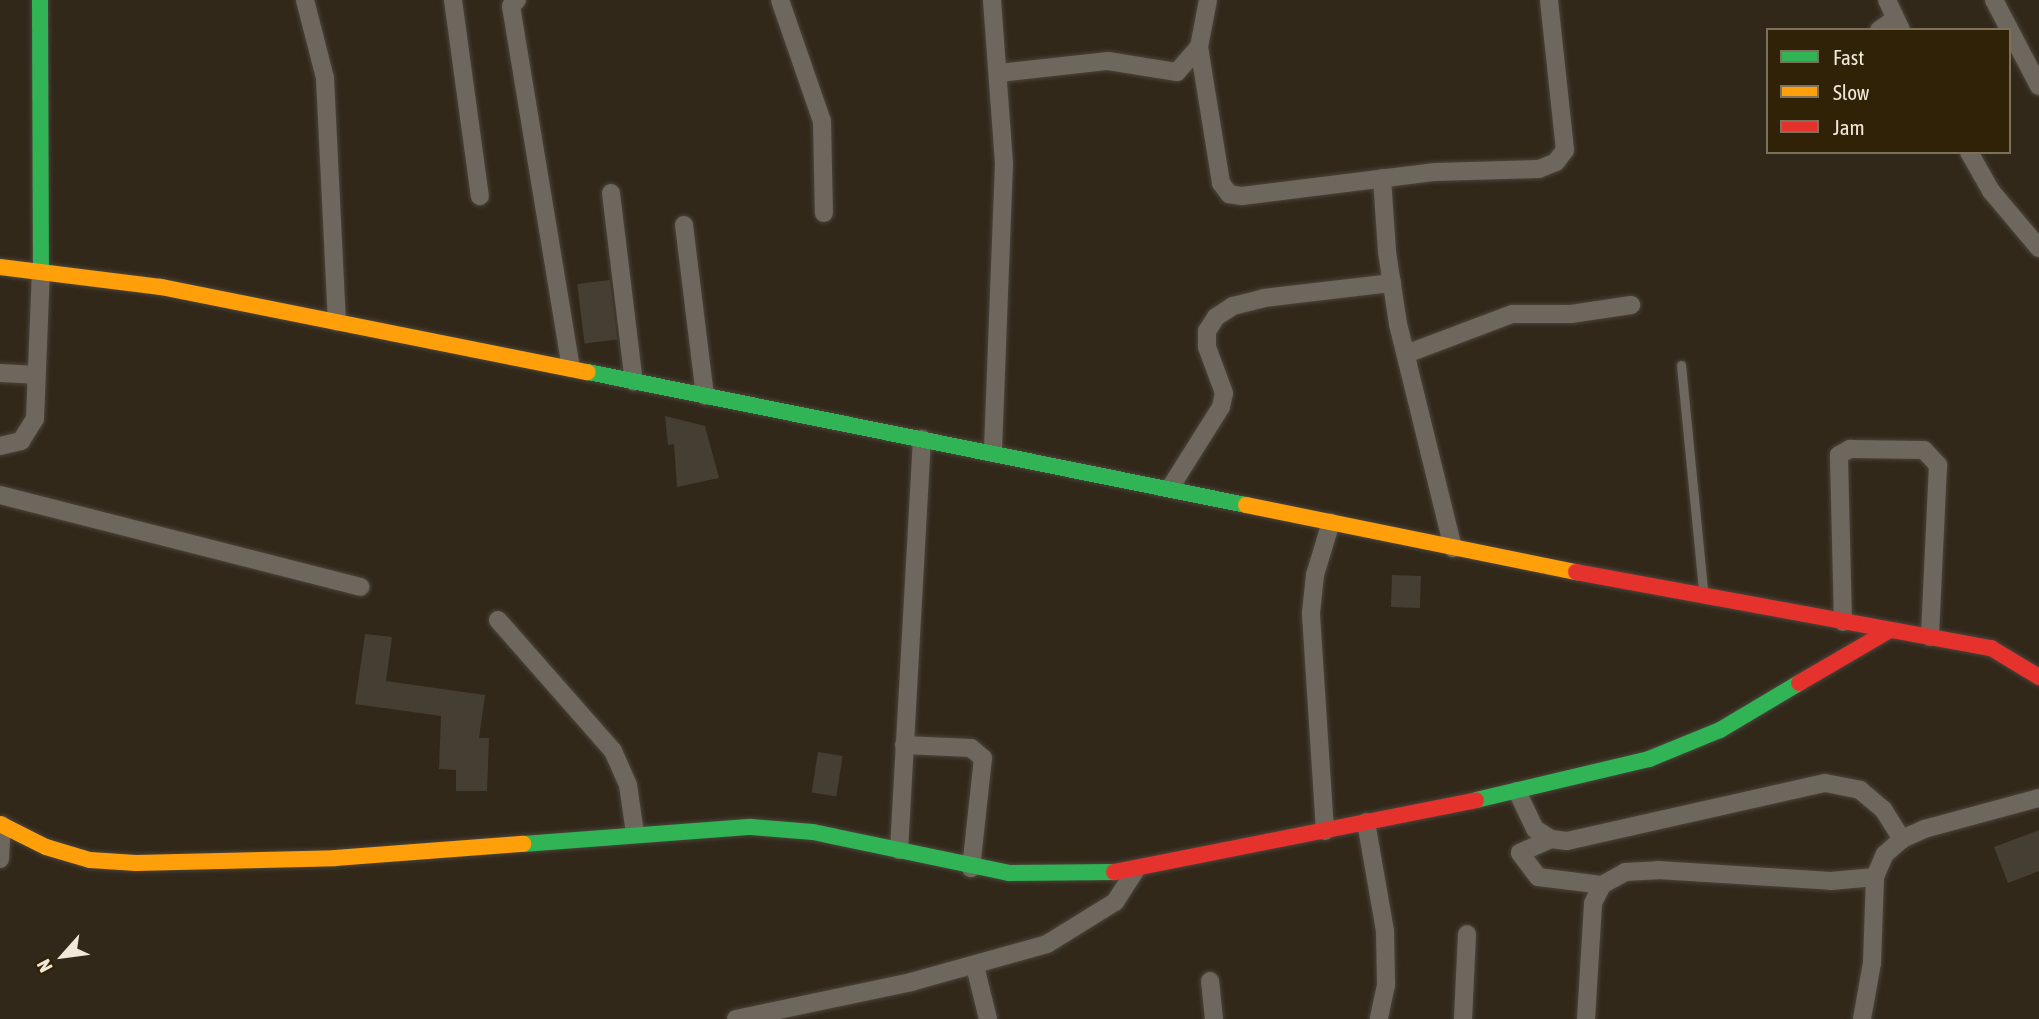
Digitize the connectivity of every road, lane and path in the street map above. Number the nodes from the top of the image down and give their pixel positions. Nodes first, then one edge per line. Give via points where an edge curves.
1 (40, 0) edge
2 (305, 0) edge
3 (453, 0) edge
4 (517, 0) edge
5 (780, 0) edge
6 (992, 0) edge
7 (1208, 0) edge
8 (1549, 0) edge
9 (1886, 0) edge
10 (1993, 0) edge
11 (1898, 24) edge
12 (2009, 28) edge
13 (2011, 32) edge
14 (1199, 47) junction
15 (999, 72) junction
16 (2037, 79) edge
17 (1970, 154) edge
18 (1382, 178) junction
19 (611, 193) dead end
20 (480, 196) dead end
21 (824, 213) dead end
22 (684, 225) dead end
23 (2039, 248) edge
24 (0, 267) edge
25 (41, 271) junction
26 (1392, 283) junction
27 (1631, 305) dead end
28 (337, 321) junction
29 (1406, 354) junction
30 (1681, 365) dead end
31 (571, 368) junction
32 (0, 373) edge
33 (36, 375) junction
34 (634, 382) junction
35 (705, 396) junction
36 (922, 439) junction
37 (0, 446) edge
38 (993, 453) junction
39 (1170, 488) junction
40 (0, 495) edge
41 (1331, 522) junction
42 (1453, 548) junction
43 (360, 587) dead end
44 (1703, 596) junction
45 (498, 620) dead end
46 (1843, 622) junction
47 (1890, 630) junction
48 (1930, 637) junction
49 (2039, 677) edge
50 (904, 745) junction
51 (1517, 791) junction
52 (2039, 798) edge
53 (1366, 822) junction
54 (1, 824) edge
55 (1325, 831) junction
56 (635, 833) junction
57 (1551, 839) junction
58 (1902, 839) junction
59 (899, 850) junction
60 (0, 859) edge
61 (971, 868) junction
62 (1135, 870) junction
63 (1875, 877) junction
64 (1602, 885) junction
65 (1467, 934) dead end
66 (975, 967) junction
67 (1210, 981) dead end
68 (736, 1019) edge
69 (988, 1019) edge
70 (1214, 1019) edge
71 (1379, 1019) edge
72 (1463, 1019) edge
73 (1586, 1019) edge
74 (1862, 1019) edge

1 - 25 main road
2 - 28 street via 325,78
3 - 20 street
4 - 31 street via 511,6
5 - 21 street via 822,121
6 - 15 street
7 - 14 street
8 - 18 street via 1565,150 1556,162 1539,169 1475,169
9 - 11 street
10 - 12 street
13 - 16 street
14 - 15 street via 1177,72 1108,61
14 - 18 street via 1221,183 1229,194
15 - 38 street via 1002,285
17 - 23 street via 1991,191
18 - 26 street
19 - 34 street
22 - 35 street
24 - 25 main road
25 - 28 main road via 161,287
25 - 33 street
26 - 29 street
26 - 39 street via 1264,298 1233,306 1216,317 1207,331 1207,347 1222,379 1223,400
27 - 29 street via 1572,314 1513,314
28 - 31 main road
29 - 42 street
30 - 44 lane
31 - 34 main road
32 - 33 street
33 - 37 street via 30,432 21,441
34 - 35 main road
35 - 36 main road
36 - 38 main road
36 - 50 street
38 - 39 main road
39 - 41 main road
40 - 43 street
41 - 42 main road
41 - 55 street via 1315,575 1311,613
42 - 44 main road
44 - 46 main road
45 - 56 street via 613,751 628,785
46 - 47 main road
46 - 48 street via 1839,455 1850,449 1924,450 1938,465
47 - 48 main road
47 - 51 main road via 1720,730 1649,759
48 - 49 main road via 1991,648
50 - 59 street
50 - 61 street via 971,748 983,758
51 - 53 main road
51 - 57 street via 1535,829
52 - 58 street
53 - 55 main road
53 - 71 street via 1385,931 1386,985
54 - 56 main road via 46,847 90,860 136,863 335,858
54 - 60 street
55 - 62 main road
56 - 59 main road via 751,827 813,832
57 - 58 street via 1567,841 1825,783 1860,790 1883,809
57 - 64 street via 1520,853 1538,877
58 - 63 street via 1885,854
59 - 61 main road
61 - 62 main road via 1060,876
62 - 66 street via 1127,889 1094,917 1047,944
63 - 64 street via 1786,880 1658,870 1625,872
63 - 74 street via 1872,963
64 - 73 street via 1593,903
65 - 72 street
66 - 68 street
66 - 69 street
67 - 70 street

